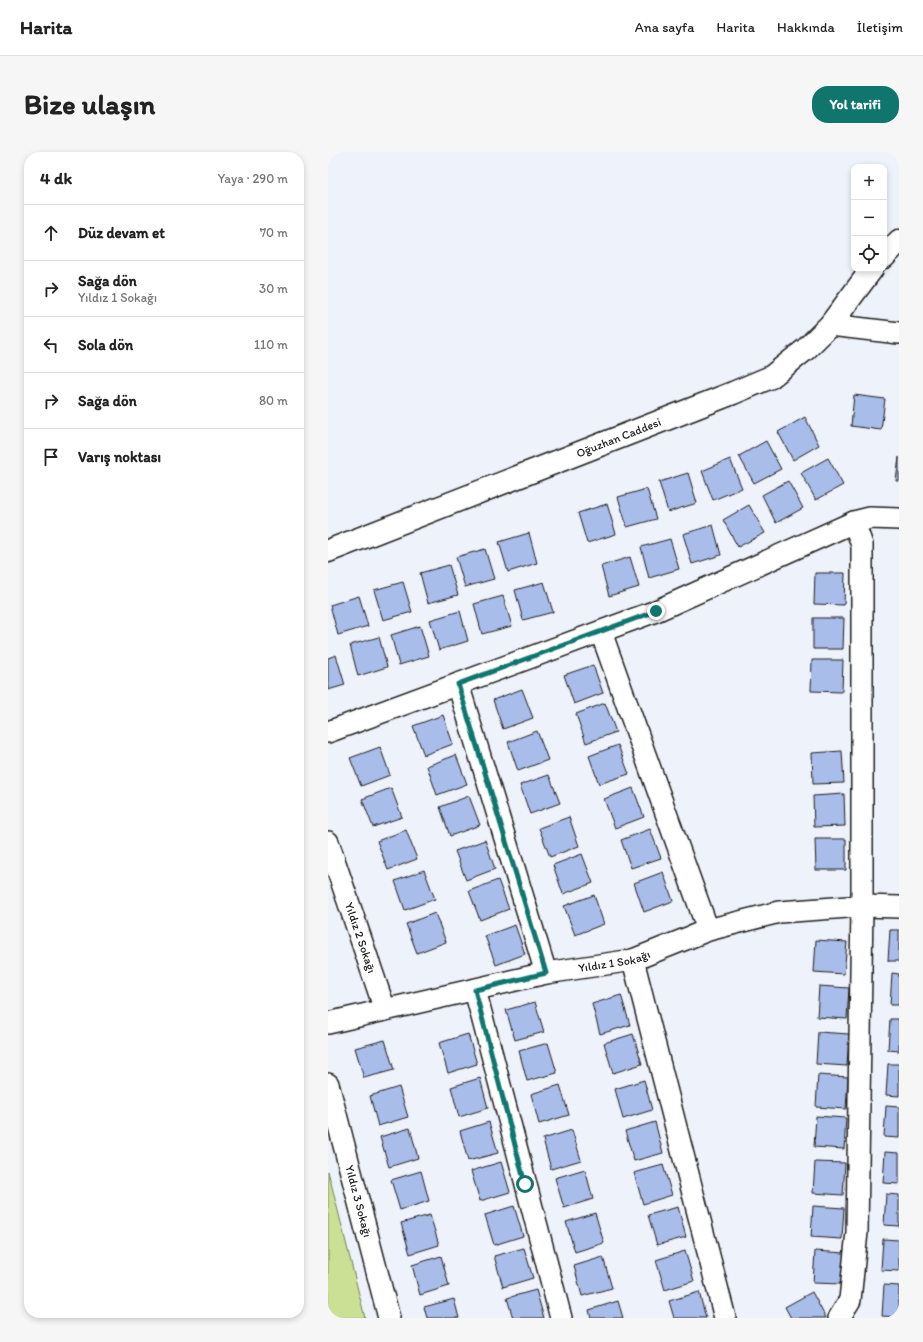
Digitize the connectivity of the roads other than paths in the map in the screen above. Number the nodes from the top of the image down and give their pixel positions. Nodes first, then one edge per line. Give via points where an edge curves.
1 (899, 241) edge
2 (887, 254) edge
3 (870, 272) edge
4 (830, 325) junction
5 (899, 333) edge
6 (899, 519) edge
7 (854, 522) junction
8 (328, 551) edge
9 (600, 632) junction
10 (458, 684) junction
11 (328, 732) edge
12 (328, 842) edge
13 (862, 906) junction
14 (899, 907) edge
15 (708, 930) junction
16 (633, 960) junction
17 (546, 973) junction
18 (475, 990) junction
19 (385, 1010) junction
20 (328, 1023) edge
21 (328, 1084) edge
22 (389, 1318) edge
23 (561, 1318) edge
24 (725, 1318) edge
25 (839, 1318) edge

1 - 2 street
3 - 4 street, Oğuzhan Caddesi
4 - 5 street
4 - 8 street, Oğuzhan Caddesi via 806,349 765,379
6 - 7 street via 870,518
7 - 9 street via 656,611
7 - 13 street via 862,546
9 - 10 street
9 - 15 street
10 - 11 street
10 - 17 street
12 - 19 street, Yıldız 2 Sokağı
13 - 14 street, Yıldız 1 Sokağı
13 - 15 street, Yıldız 1 Sokağı via 779,912
13 - 25 street via 858,1232 850,1300
15 - 16 street, Yıldız 1 Sokağı
16 - 17 street, Yıldız 1 Sokağı
16 - 24 street
17 - 18 street, Yıldız 1 Sokağı
18 - 19 street, Yıldız 1 Sokağı
18 - 23 street
19 - 20 street, Yıldız 1 Sokağı
21 - 22 street, Yıldız 3 Sokağı

